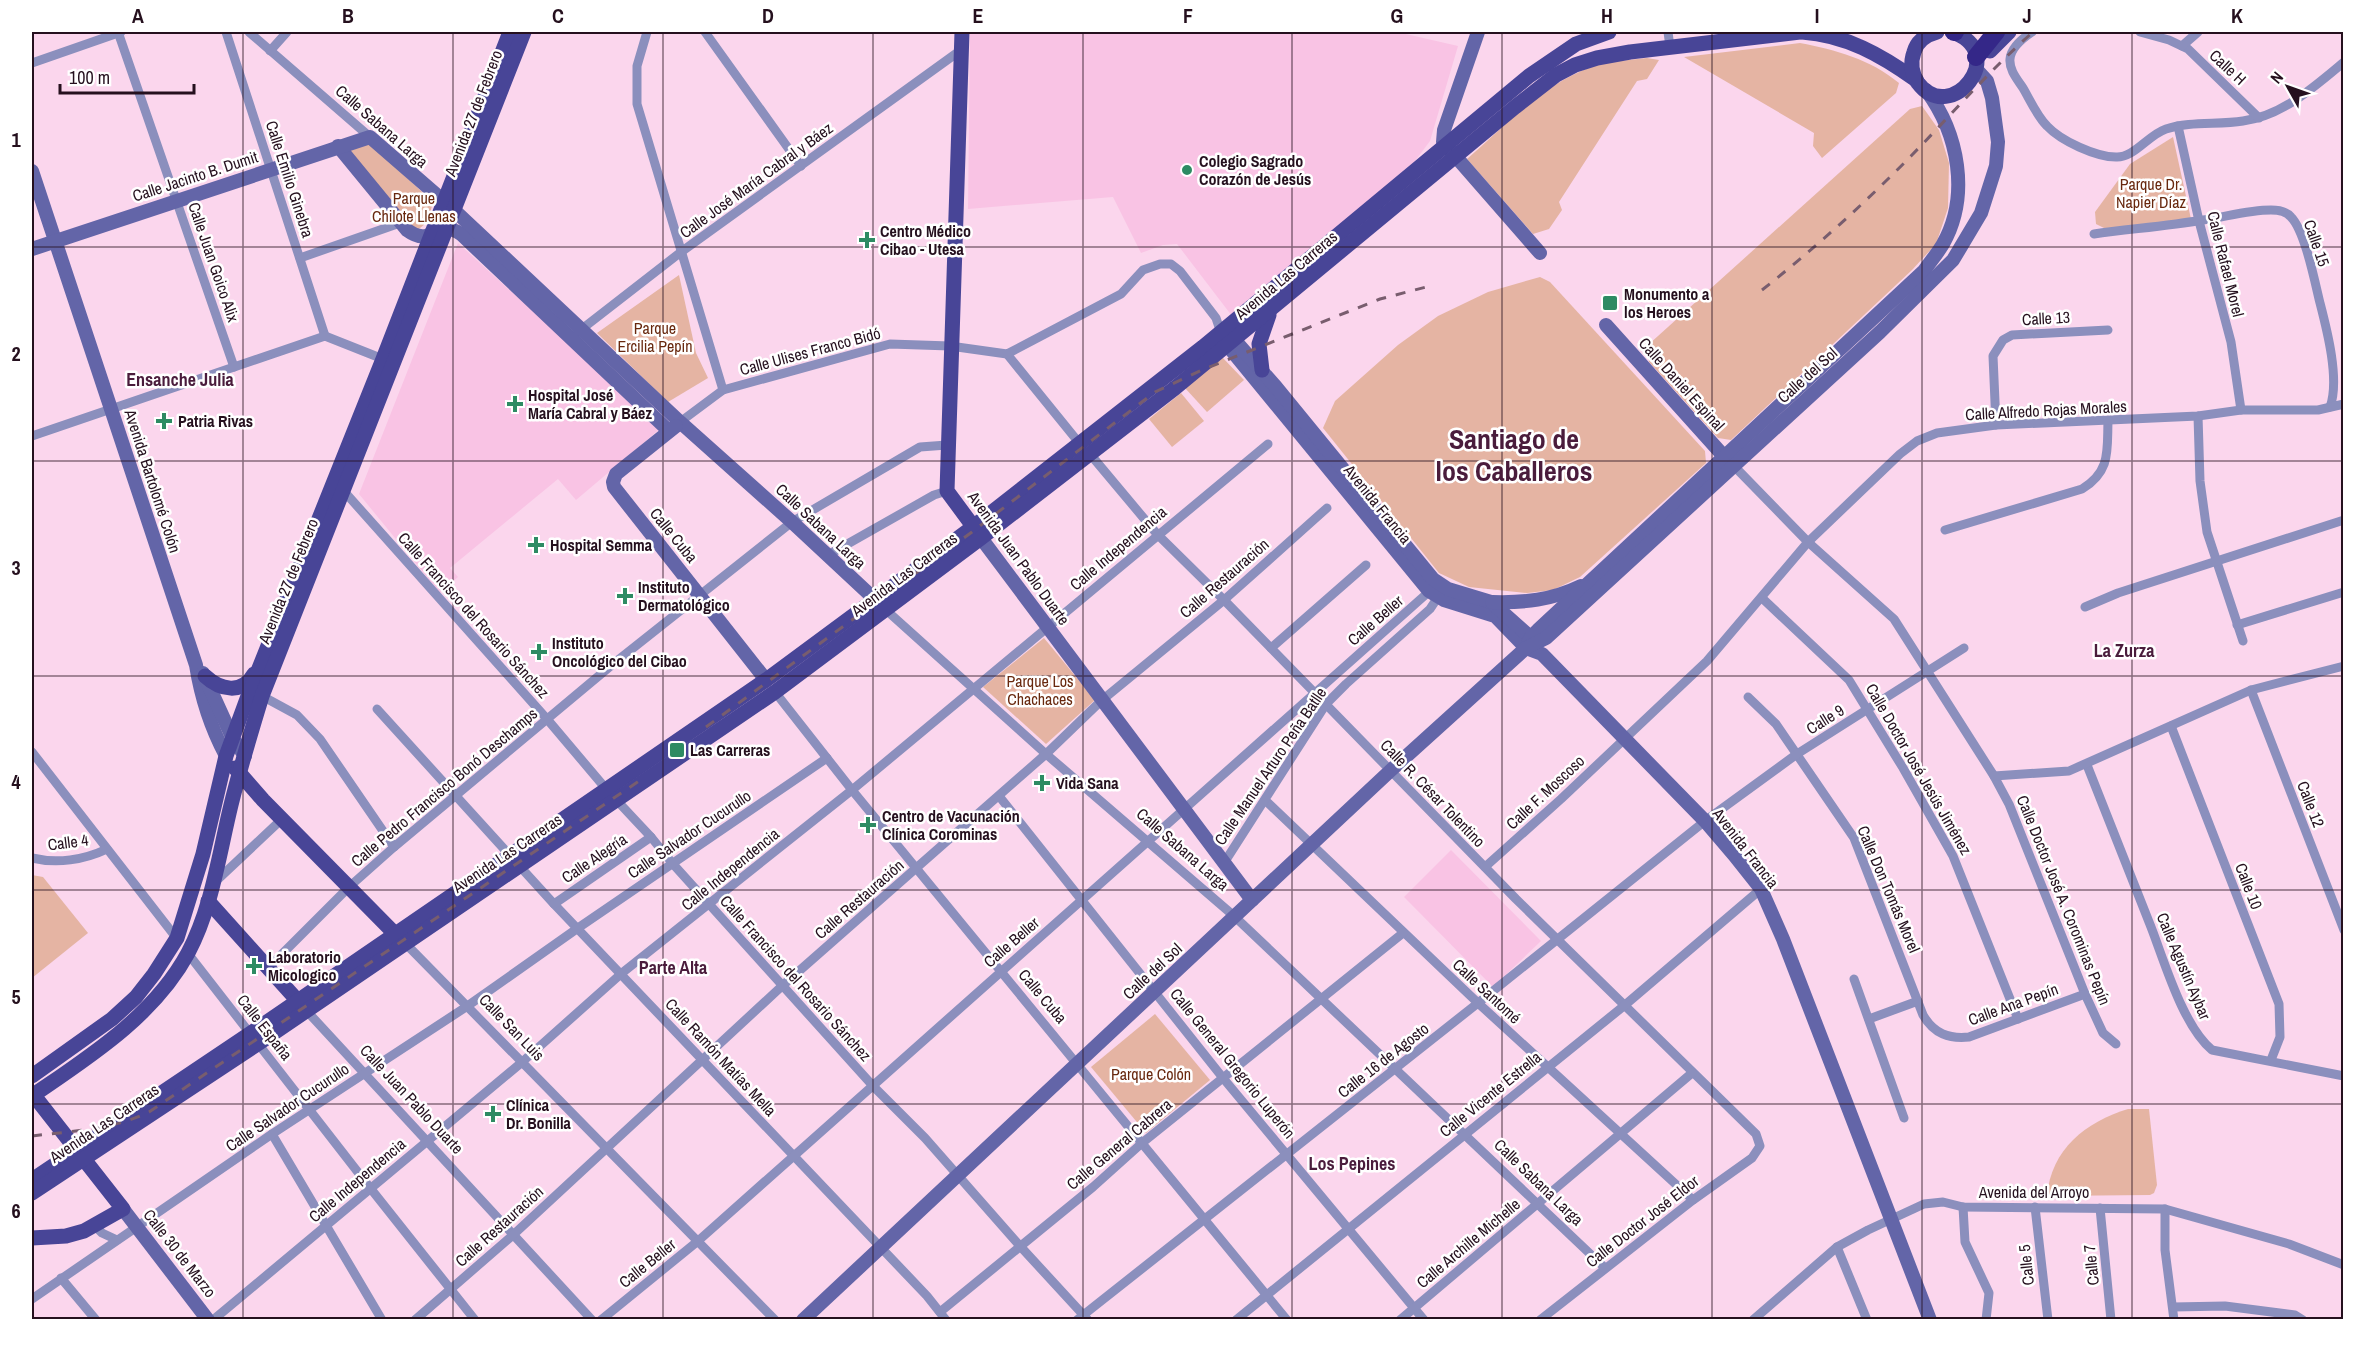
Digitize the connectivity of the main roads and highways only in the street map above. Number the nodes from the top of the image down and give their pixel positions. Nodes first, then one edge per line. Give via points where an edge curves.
1 (510, 32) edge
2 (524, 32) edge
3 (962, 32) edge
4 (1478, 32) edge
5 (1609, 32) edge
6 (1801, 32) edge
7 (1937, 32) edge
8 (1954, 32) edge
9 (1996, 32) edge
10 (2009, 32) edge
11 (1669, 39) edge
12 (1977, 64) junction
13 (1921, 85) junction
14 (369, 137) joint
15 (338, 146) junction
16 (1450, 151) junction
17 (32, 171) edge
18 (449, 206) junction
19 (446, 228) junction
20 (429, 236) junction
21 (55, 241) junction
22 (32, 249) edge
23 (1540, 253) dead end
24 (1270, 312) junction
25 (1606, 325) dead end
26 (1875, 326) junction
27 (577, 333) junction
28 (1227, 337) junction
29 (1262, 370) junction
30 (674, 427) junction
31 (1728, 461) junction
32 (339, 486) junction
33 (977, 532) junction
34 (1592, 582) junction
35 (1437, 590) junction
36 (1491, 602) junction
37 (881, 604) junction
38 (1534, 646) junction
39 (259, 666) junction
40 (201, 670) junction
41 (770, 686) junction
42 (232, 739) junction
43 (226, 756) junction
44 (244, 756) junction
45 (239, 773) junction
46 (262, 800) junction
47 (231, 807) junction
48 (1252, 900) junction
49 (208, 901) junction
50 (400, 939) junction
51 (302, 1006) junction
52 (255, 1038) junction
53 (32, 1076) edge
54 (32, 1095) edge
55 (32, 1180) edge
56 (32, 1193) edge
57 (123, 1209) junction
58 (32, 1238) edge
59 (210, 1320) edge
60 (803, 1320) edge
61 (1930, 1320) edge

1 - 18 main road, Avenida 27 de Febrero
2 - 18 main road, Avenida 27 de Febrero
3 - 33 main road, Avenida Juan Pablo Duarte via 946,490
4 - 16 main road via 1442,137
5 - 16 main road, Avenida Las Carreras via 1556,56
6 - 11 main road, Avenida Las Carreras
6 - 13 main road, Avenida Las Carreras via 1835,36 1863,47
7 - 13 main road via 1926,36 1914,51 1912,71
8 - 12 main road via 1969,41
9 - 12 highway
10 - 12 main road
11 - 16 main road, Avenida Las Carreras via 1575,65
12 - 13 main road via 1972,80 1959,92 1941,96
12 - 26 main road, Calle del Sol via 1992,98 1998,142 1996,166 1981,213 1953,260
13 - 26 main road, Calle del Sol via 1944,122 1957,158 1959,188 1943,244
14 - 15 main road, Calle Jacinto B. Dumit
14 - 18 main road, Calle Sabana Larga
15 - 20 main road via 400,223 414,235
15 - 21 main road, Calle Jacinto B. Dumit
16 - 23 main road
16 - 24 main road, Avenida Las Carreras
16 - 28 main road, Avenida Las Carreras
17 - 21 main road, Avenida Bartolomé Colón
18 - 19 main road, Avenida 27 de Febrero
18 - 20 main road, Avenida 27 de Febrero
18 - 27 main road, Calle Sabana Larga
19 - 20 main road
19 - 27 main road, Calle Sabana Larga via 461,234
19 - 32 main road, Avenida 27 de Febrero
20 - 32 main road, Avenida 27 de Febrero
21 - 22 main road, Calle Jacinto B. Dumit
21 - 40 main road, Avenida Bartolomé Colón
24 - 28 main road, Avenida Las Carreras
24 - 29 main road via 1259,344
25 - 31 main road, Calle Daniel Espinal
26 - 31 main road, Calle del Sol
27 - 30 main road, Calle Sabana Larga
28 - 29 main road, Avenida Francia
28 - 33 main road, Avenida Las Carreras
28 - 35 main road, Avenida Francia
29 - 35 main road, Avenida Francia
30 - 37 main road, Calle Sabana Larga via 792,522
30 - 41 main road, Calle Cuba via 616,474 614,487
31 - 34 main road, Calle del Sol
31 - 38 main road, Calle del Sol
32 - 39 main road, Avenida 27 de Febrero
32 - 44 main road, Avenida 27 de Febrero
33 - 37 main road, Avenida Las Carreras
33 - 48 main road, Avenida Juan Pablo Duarte
34 - 36 main road via 1544,599
34 - 38 main road, Calle del Sol
35 - 36 main road, Avenida Francia
35 - 38 main road, Avenida Francia via 1495,616
36 - 38 main road, Avenida Francia
37 - 41 main road, Avenida Las Carreras
38 - 48 main road, Calle del Sol via 1390,771
38 - 61 main road, Avenida Francia via 1705,821 1761,889
39 - 40 main road via 239,688 213,683
39 - 42 main road, Avenida 27 de Febrero
40 - 42 main road, Avenida Bartolomé Colón
40 - 43 main road, Avenida Bartolomé Colón via 198,680 213,732
41 - 50 main road, Avenida Las Carreras
42 - 43 main road, Avenida 27 de Febrero
42 - 44 main road, Avenida Bartolomé Colón
43 - 45 main road, Calle San Luis
43 - 53 main road, Avenida 27 de Febrero via 203,854 177,938 136,997 112,1019
44 - 45 main road, Avenida 27 de Febrero
45 - 46 main road, Calle San Luis
45 - 47 main road, Avenida 27 de Febrero
46 - 47 main road via 254,796
46 - 50 main road, Calle San Luis
47 - 49 main road, Avenida 27 de Febrero
48 - 60 main road, Calle del Sol
49 - 51 main road, Calle Juan Pablo Duarte
49 - 54 main road, Avenida 27 de Febrero via 188,953 147,1008 124,1030
50 - 51 main road, Avenida Las Carreras
51 - 52 main road, Avenida Las Carreras
52 - 55 main road, Avenida Las Carreras
52 - 56 main road, Avenida Las Carreras
54 - 57 main road, Calle 30 de Marzo
57 - 58 main road, Calle 30 de Marzo via 95,1226 66,1236
57 - 59 main road, Calle 30 de Marzo

